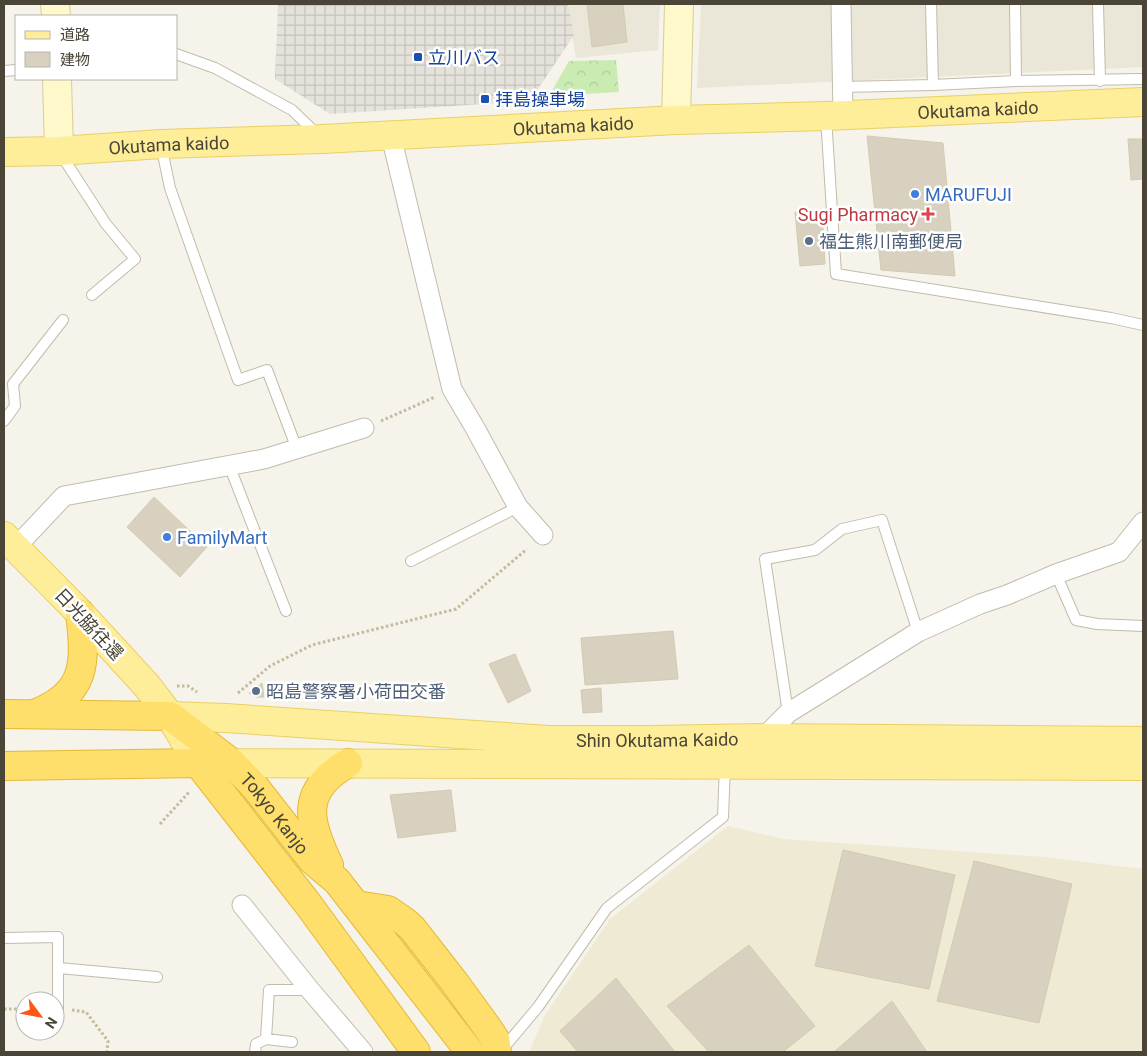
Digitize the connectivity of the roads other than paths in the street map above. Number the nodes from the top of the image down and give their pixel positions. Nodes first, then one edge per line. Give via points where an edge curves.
1 (679, 4) edge
2 (841, 4) edge
3 (931, 4) edge
4 (1015, 4) edge
5 (1098, 4) edge
6 (178, 55) edge
7 (1143, 79) edge
8 (57, 80) edge
9 (1016, 80) junction
10 (1100, 81) junction
11 (933, 85) junction
12 (842, 87) junction
13 (1143, 102) edge
14 (834, 115) junction
15 (676, 120) junction
16 (391, 136) junction
17 (322, 139) junction
18 (161, 144) junction
19 (59, 151) junction
20 (4, 152) edge
21 (92, 295) dead end
22 (63, 320) dead end
23 (1143, 325) edge
24 (4, 421) edge
25 (364, 428) road end
26 (297, 449) junction
27 (229, 465) junction
28 (518, 507) junction
29 (1143, 522) edge
30 (543, 535) road end
31 (10, 541) edge
32 (411, 561) dead end
33 (1056, 574) junction
34 (286, 611) dead end
35 (80, 613) junction
36 (1143, 626) edge
37 (918, 632) junction
38 (788, 713) junction
39 (4, 714) edge
40 (32, 714) junction
41 (170, 716) junction
42 (1143, 741) edge
43 (761, 751) junction
44 (198, 763) junction
45 (232, 763) junction
46 (348, 763) junction
47 (725, 764) junction
48 (4, 766) edge
49 (1143, 766) edge
50 (337, 881) junction
51 (242, 905) dead end
52 (356, 905) junction
53 (4, 938) edge
54 (59, 968) junction
55 (157, 978) dead end
56 (310, 990) junction
57 (58, 991) edge
58 (266, 1039) junction
59 (292, 1042) dead end
60 (256, 1052) edge
61 (363, 1052) edge
62 (416, 1052) edge
63 (470, 1052) edge
64 (499, 1052) edge

1 - 15 street
2 - 12 street
3 - 11 lane
4 - 9 lane
5 - 10 lane
6 - 17 lane via 215,68 292,110
7 - 10 lane
8 - 19 street
9 - 10 lane
9 - 11 lane
11 - 12 lane
12 - 14 street
13 - 14 main road, Okutama kaido
14 - 15 main road, Okutama kaido
14 - 23 lane via 836,274
15 - 16 main road, Okutama kaido
16 - 17 main road, Okutama kaido
16 - 28 street via 452,390
17 - 18 main road, Okutama kaido
18 - 19 main road, Okutama kaido
18 - 26 lane via 170,188 238,380 267,370
19 - 20 main road, Okutama kaido
19 - 21 lane via 106,224 135,259
22 - 24 lane via 13,384 15,406
25 - 26 street
26 - 27 street
27 - 31 street via 64,496
27 - 34 lane
28 - 30 street
28 - 32 lane
29 - 33 street via 1119,552
31 - 35 main road, 日光脇往還
33 - 36 lane via 1076,620
33 - 37 street
35 - 40 highway via 83,666 78,678 64,697
35 - 41 main road, 日光脇往還
37 - 38 street
37 - 38 lane via 882,520 842,529 815,550 765,558
38 - 43 street
39 - 40 highway
40 - 41 highway
41 - 43 main road, Shin Okutama Kaido via 548,740 652,740
41 - 44 main road, 日光脇往還
41 - 45 highway, Tokyo Kanjo
42 - 43 main road, Shin Okutama Kaido
43 - 47 main road, Shin Okutama Kaido
43 - 49 main road, Shin Okutama Kaido
44 - 45 main road, Shin Okutama Kaido
44 - 48 highway
44 - 62 highway, Tokyo Kanjo via 308,904
45 - 46 main road, Shin Okutama Kaido
45 - 50 highway, Tokyo Kanjo via 255,786 312,860
46 - 47 main road, Shin Okutama Kaido
46 - 50 highway via 320,787 311,810 315,836
47 - 64 lane via 723,817 607,908 538,1007
50 - 52 highway, Tokyo Kanjo
51 - 56 street
52 - 63 highway, Tokyo Kanjo
52 - 64 highway via 388,910 412,928 487,1027
53 - 54 lane via 58,937
54 - 55 lane
54 - 57 lane
56 - 58 lane via 269,990
56 - 61 street
58 - 59 lane
58 - 60 lane via 256,1044

